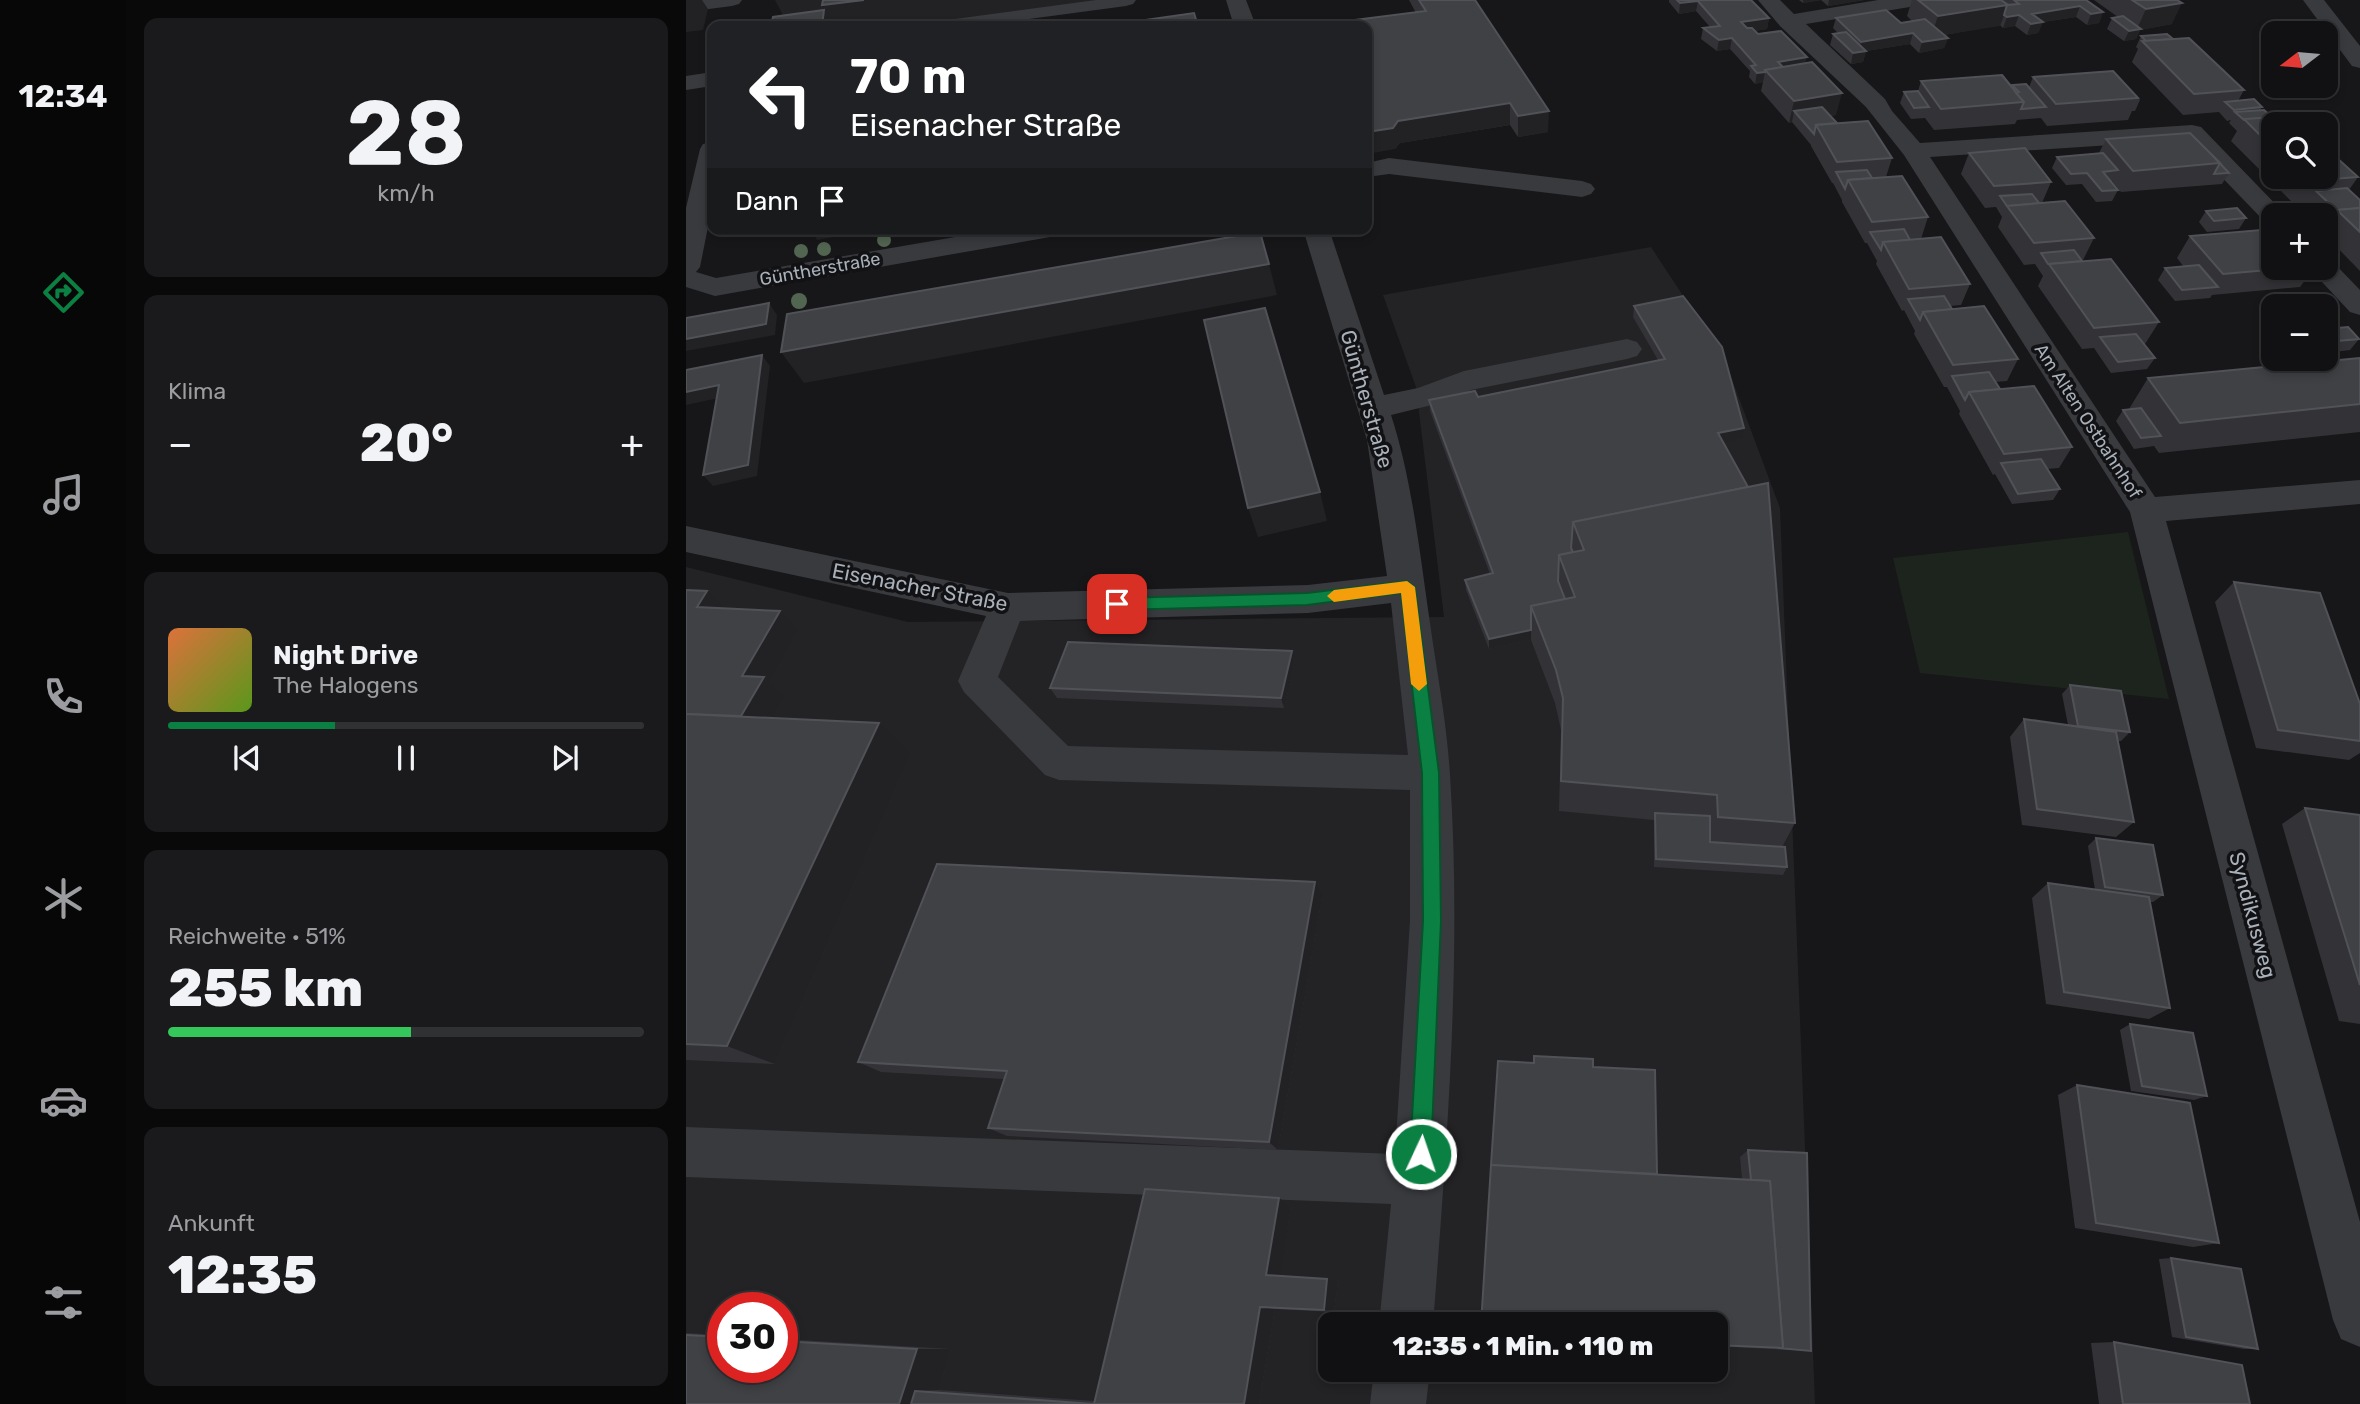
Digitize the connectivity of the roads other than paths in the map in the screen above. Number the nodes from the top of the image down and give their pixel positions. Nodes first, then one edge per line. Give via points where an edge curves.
1 (1126, 0) edge
2 (1236, 0) edge
3 (1768, 0) edge
4 (1916, 0) edge
5 (2313, 0) edge
6 (741, 4) edge
7 (686, 6) edge
8 (968, 21) edge
9 (1243, 21) edge
10 (1788, 21) junction
11 (2360, 61) edge
12 (707, 80) edge
13 (686, 83) edge
14 (1914, 151) junction
15 (706, 160) edge
16 (1372, 169) edge
17 (1582, 189) dead end
18 (2261, 203) edge
19 (1015, 235) edge
20 (1318, 235) edge
21 (686, 267) edge
22 (686, 278) edge
23 (2335, 280) edge
24 (2360, 306) edge
25 (1628, 349) dead end
26 (1373, 408) junction
27 (2360, 492) edge
28 (2146, 510) junction
29 (686, 539) edge
30 (1407, 587) junction
31 (1008, 607) junction
32 (1430, 773) junction
33 (686, 1152) edge
34 (1419, 1180) junction
35 (1407, 1312) edge
36 (2360, 1320) edge
37 (1401, 1382) edge
38 (1398, 1404) edge

1 - 8 street
2 - 9 street
3 - 10 street, Am Alten Ostbahnhof
4 - 10 street
5 - 11 street
6 - 7 street
10 - 14 street, Am Alten Ostbahnhof via 1877,104
12 - 13 street
14 - 18 street via 2192,132
14 - 28 street, Am Alten Ostbahnhof
15 - 21 street
16 - 17 street via 1389,166
19 - 22 street, Güntherstraße via 715,287
20 - 26 street, Güntherstraße
23 - 24 street
25 - 26 street via 1464,382 1425,397
26 - 30 street, Güntherstraße via 1383,440
27 - 28 street, Am Alten Ostbahnhof
28 - 36 street, Syndikusweg
29 - 31 street, Eisenacher Straße
30 - 31 street, Eisenacher Straße via 1307,599
30 - 32 street, Güntherstraße
31 - 32 street via 977,681 1059,763
32 - 34 street, Güntherstraße via 1432,921
33 - 34 street
34 - 35 street, Güntherstraße
37 - 38 street

